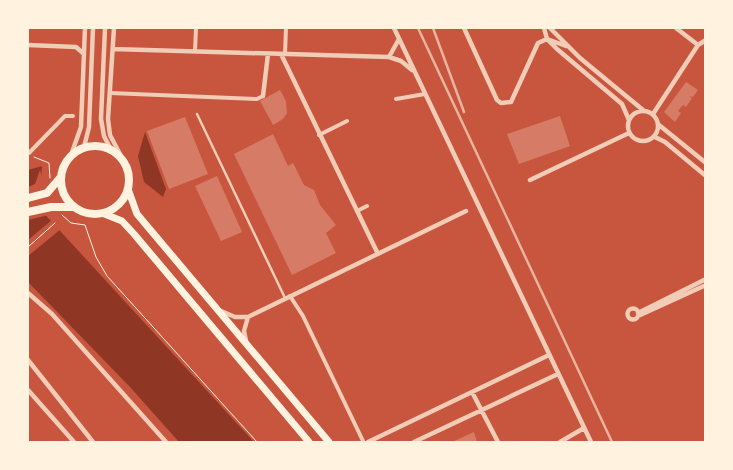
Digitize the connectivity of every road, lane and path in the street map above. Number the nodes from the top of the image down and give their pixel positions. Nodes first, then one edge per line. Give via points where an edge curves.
1 (85, 28) edge
2 (93, 28) edge
3 (105, 28) edge
4 (114, 28) edge
5 (196, 28) edge
6 (286, 28) edge
7 (394, 28) edge
8 (464, 28) edge
9 (544, 28) edge
10 (550, 28) edge
11 (676, 28) edge
12 (706, 36) edge
13 (399, 37) junction
14 (547, 39) junction
15 (706, 40) edge
16 (538, 42) junction
17 (28, 45) edge
18 (698, 45) junction
19 (566, 46) junction
20 (113, 49) junction
21 (195, 51) junction
22 (84, 54) junction
23 (268, 54) junction
24 (283, 54) junction
25 (389, 57) junction
26 (414, 72) junction
27 (110, 93) junction
28 (425, 94) junction
29 (260, 98) joint
30 (396, 99) dead end
31 (643, 110) junction
32 (197, 114) dead end
33 (653, 114) junction
34 (73, 116) dead end
35 (629, 120) junction
36 (347, 121) dead end
37 (659, 125) junction
38 (629, 133) junction
39 (319, 135) junction
40 (655, 137) junction
41 (84, 147) junction
42 (111, 150) junction
43 (30, 153) joint
44 (70, 155) junction
45 (122, 158) junction
46 (705, 161) edge
47 (50, 176) dead end
48 (706, 176) edge
49 (60, 178) junction
50 (530, 180) dead end
51 (128, 189) junction
52 (28, 198) edge
53 (367, 206) dead end
54 (74, 207) junction
55 (60, 211) dead end
56 (357, 211) junction
57 (466, 211) dead end
58 (28, 212) edge
59 (102, 214) junction
60 (55, 223) dead end
61 (28, 247) edge
62 (378, 254) junction
63 (706, 279) edge
64 (706, 285) edge
65 (28, 293) edge
66 (287, 297) junction
67 (218, 310) junction
68 (248, 317) junction
69 (250, 348) junction
70 (548, 356) junction
71 (28, 360) edge
72 (558, 374) junction
73 (28, 390) edge
74 (472, 392) junction
75 (481, 410) junction
76 (584, 428) junction
77 (74, 442) edge
78 (93, 442) edge
79 (166, 442) edge
80 (257, 442) edge
81 (309, 442) edge
82 (329, 442) edge
83 (366, 442) edge
84 (414, 442) edge
85 (498, 442) edge
86 (560, 442) edge
87 (591, 442) edge

1 - 22 street
2 - 41 street via 89,127
3 - 42 street via 101,118 104,136
4 - 20 street
5 - 21 street
6 - 24 street
7 - 13 street
8 - 16 street via 497,100 506,104 511,102
9 - 14 street
9 - 16 street
10 - 19 street
11 - 18 street
12 - 18 street
13 - 25 street
13 - 26 street
14 - 16 street
14 - 19 street
14 - 35 street via 622,104
15 - 18 street
17 - 22 street via 76,47
18 - 33 street
19 - 31 street
20 - 21 street
20 - 27 street
21 - 23 street
22 - 44 street via 81,127
23 - 24 street
23 - 29 street
24 - 25 street
24 - 39 street
25 - 26 street via 401,61
26 - 28 street
27 - 29 street
27 - 45 street via 110,135
28 - 30 street
28 - 70 street
31 - 33 street
31 - 35 street via 634,113
32 - 66 lane
33 - 37 street
34 - 43 street via 64,116
35 - 38 street
36 - 39 street
37 - 40 street
37 - 46 street
38 - 40 street via 640,141
38 - 50 street
39 - 56 street
40 - 48 street via 666,142
41 - 42 main road via 93,145
41 - 44 main road
42 - 45 main road
43 - 47 path via 49,163
44 - 49 main road
45 - 51 main road via 127,168
49 - 52 main road via 47,194
49 - 54 main road via 64,194
51 - 59 main road via 118,205
51 - 67 main road via 137,214
53 - 56 street
54 - 58 main road
54 - 59 main road via 83,212
55 - 80 path via 71,223 85,225 103,270
56 - 62 street
57 - 62 street
59 - 81 main road via 122,222 134,234
60 - 61 path
62 - 66 street
63 - 64 street via 638,314
65 - 79 street via 52,314
66 - 68 street
66 - 83 street via 303,316
67 - 68 street via 236,317
67 - 69 main road
68 - 69 street via 244,333
69 - 82 main road
70 - 72 street
70 - 74 street
71 - 78 street
72 - 75 street
72 - 76 street
73 - 77 street
74 - 75 street
74 - 83 street
75 - 84 street
75 - 85 street
76 - 86 street
76 - 87 street

